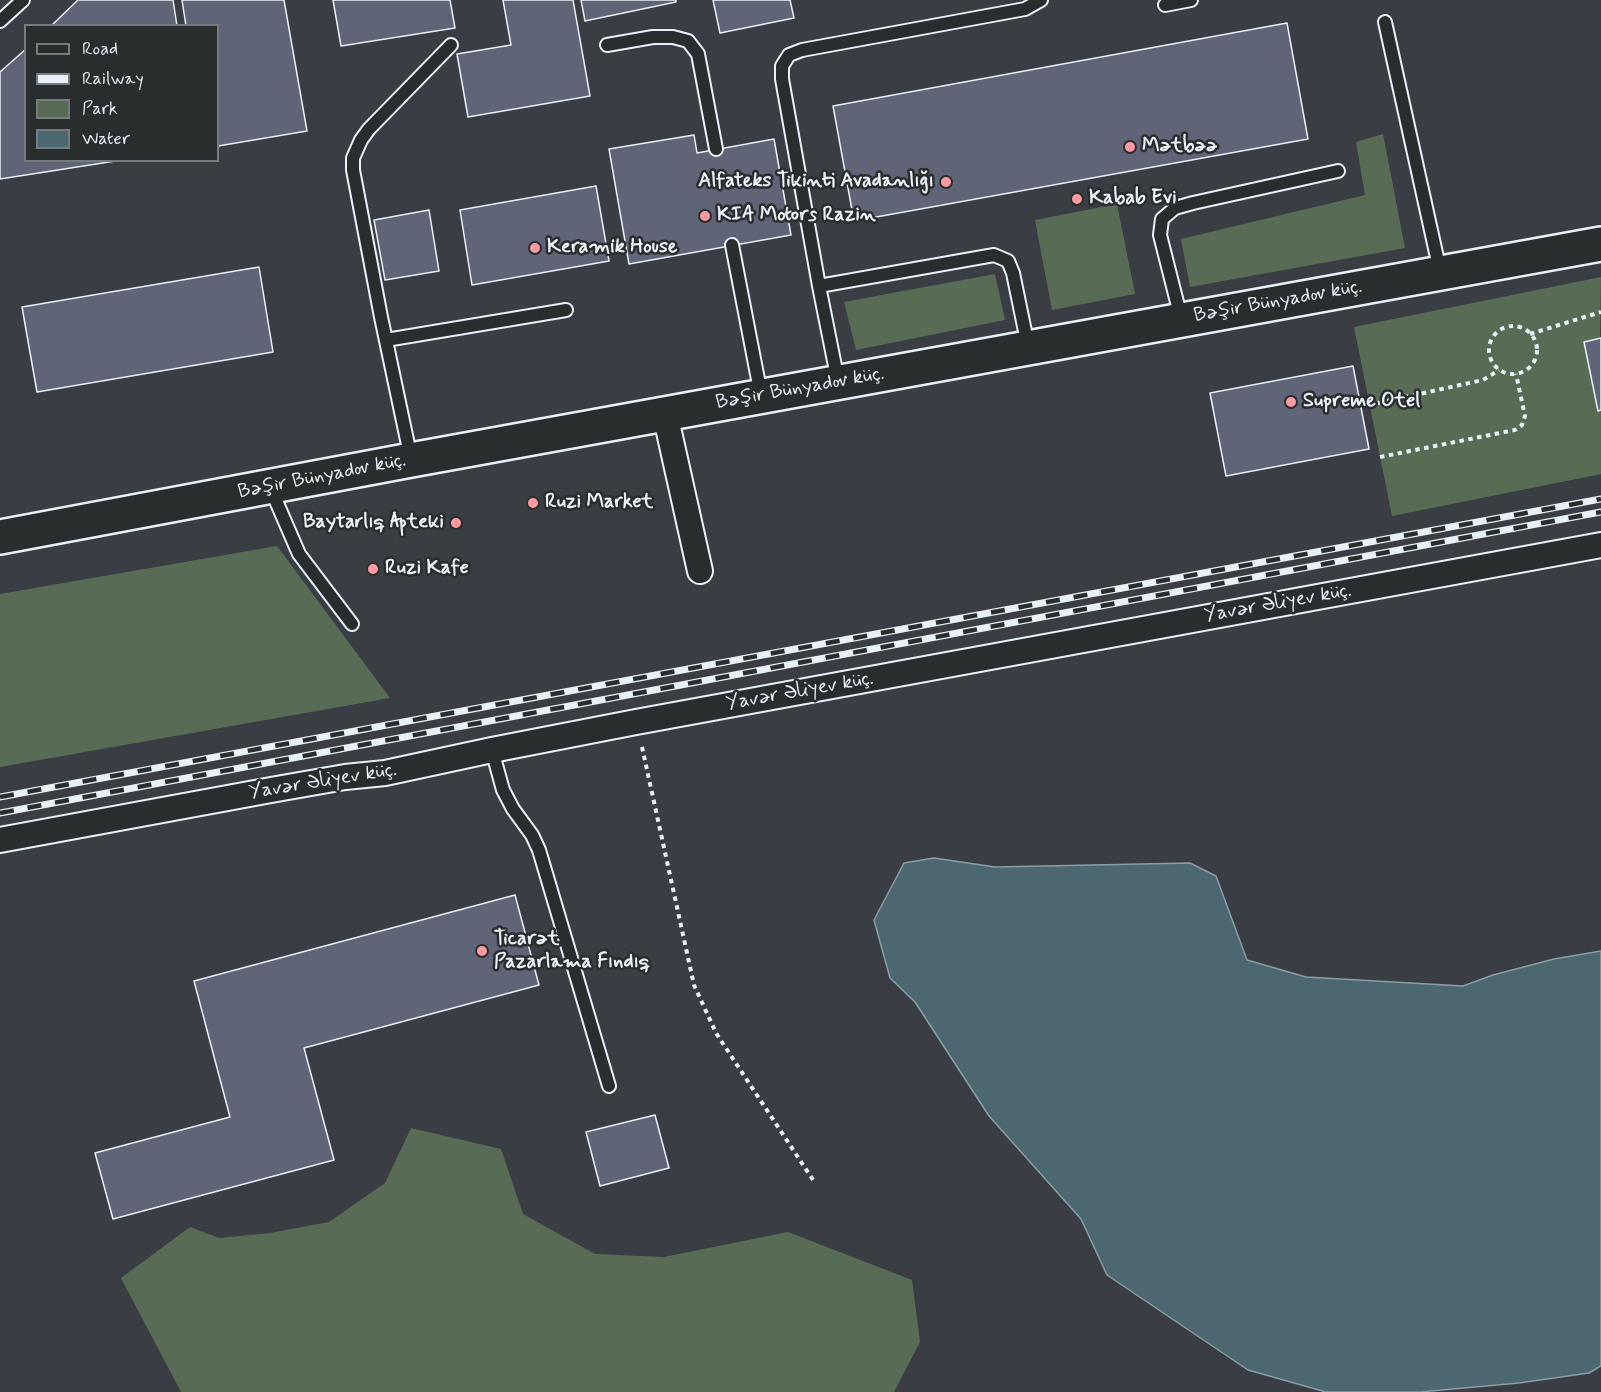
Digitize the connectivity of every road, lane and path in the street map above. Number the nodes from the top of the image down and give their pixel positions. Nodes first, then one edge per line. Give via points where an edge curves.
1 (24, 0) edge
2 (1041, 0) edge
3 (1191, 0) edge
4 (1165, 5) dead end
5 (0, 21) edge
6 (1385, 22) dead end
7 (451, 45) dead end
8 (607, 45) dead end
9 (716, 150) dead end
10 (1338, 171) dead end
11 (1601, 244) edge
12 (732, 245) dead end
13 (1441, 273) junction
14 (819, 286) junction
15 (566, 309) dead end
16 (1601, 312) edge
17 (1182, 320) junction
18 (1530, 334) junction
19 (386, 340) junction
20 (1029, 348) junction
21 (1499, 370) junction
22 (1516, 374) junction
23 (838, 382) junction
24 (761, 397) junction
25 (1370, 405) dead end
26 (665, 414) junction
27 (1380, 457) dead end
28 (411, 460) junction
29 (270, 487) junction
30 (0, 537) edge
31 (1601, 545) edge
32 (700, 571) dead end
33 (352, 624) dead end
34 (636, 722) junction
35 (492, 750) junction
36 (0, 840) edge
37 (609, 1086) dead end
38 (815, 1183) dead end

1 - 5 lane
2 - 14 lane via 1025,9 789,55 782,66 782,79
3 - 4 lane
6 - 13 lane
7 - 19 lane via 369,129 353,158
8 - 9 lane via 653,37 688,41 698,54
10 - 17 lane via 1193,203 1175,208 1162,219 1160,235
11 - 13 street, Bəşir Bünyadov küç.
12 - 24 lane
13 - 17 street, Bəşir Bünyadov küç.
14 - 20 lane via 994,255 1008,261 1013,273
14 - 23 lane
15 - 19 lane
16 - 18 path
17 - 20 street, Bəşir Bünyadov küç.
18 - 21 path via 1515,326 1498,331 1489,346 1493,364
18 - 22 path via 1536,341 1536,359 1525,372
19 - 28 lane
20 - 23 street, Bəşir Bünyadov küç.
21 - 22 path
21 - 25 path via 1482,380
22 - 27 path via 1525,416 1515,430
23 - 24 street, Bəşir Bünyadov küç.
24 - 26 street, Bəşir Bünyadov küç.
26 - 28 street, Bəşir Bünyadov küç.
26 - 32 street
28 - 29 street, Bəşir Bünyadov küç.
29 - 30 street, Bəşir Bünyadov küç.
29 - 33 lane via 299,554
31 - 34 street, Yavər Əliyev küç.
34 - 35 street, Yavər Əliyev küç.
34 - 38 path via 694,985 716,1033
35 - 36 street, Yavər Əliyev küç. via 385,773 292,786
35 - 37 lane via 503,790 539,850

